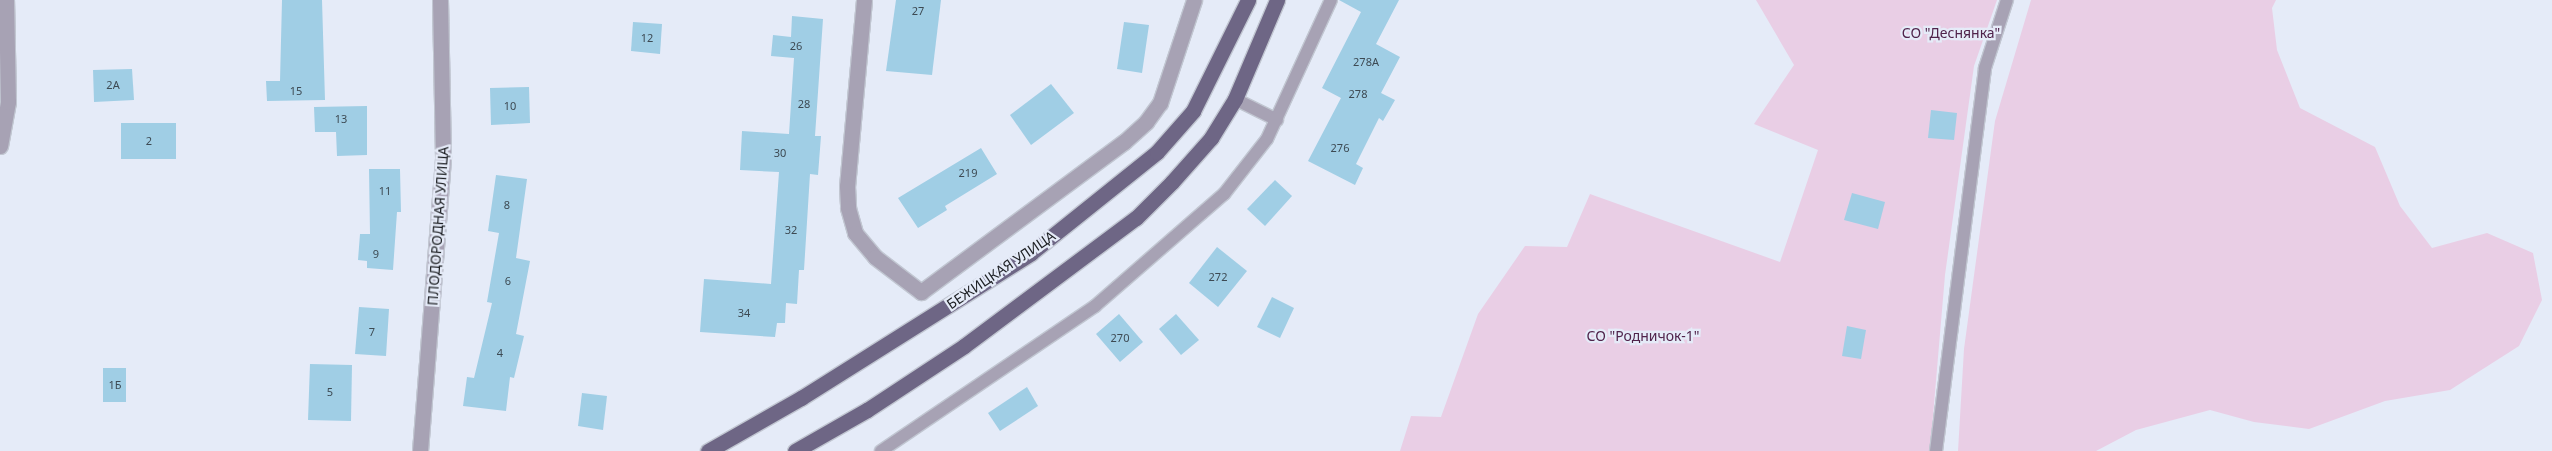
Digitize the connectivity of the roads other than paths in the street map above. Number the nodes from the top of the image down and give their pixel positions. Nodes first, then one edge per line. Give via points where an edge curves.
1 (6, 0) edge
2 (440, 0) edge
3 (864, 0) edge
4 (1194, 0) edge
5 (1248, 0) edge
6 (1277, 0) edge
7 (1331, 0) edge
8 (2007, 0) edge
9 (1234, 99) junction
10 (1277, 120) junction
11 (0, 146) edge
12 (420, 451) edge
13 (708, 451) edge
14 (795, 451) edge
15 (880, 451) edge
16 (1936, 451) edge

1 - 11 street via 8,102
2 - 12 street, ПЛОДОРОДНАЯ УЛИЦА via 444,156
3 - 4 street via 846,186 848,208 855,233 875,257 921,292 1124,142 1146,122 1160,103
5 - 13 main road, БЕЖИЦКАЯ УЛИЦА via 1193,111 1157,152 1031,253 802,398
6 - 9 main road
7 - 10 lane
8 - 16 lane via 1985,68
9 - 10 lane
9 - 14 main road via 1211,138 1136,218 964,346 867,410
10 - 15 lane via 1258,153 1224,194 1145,266 1052,337

